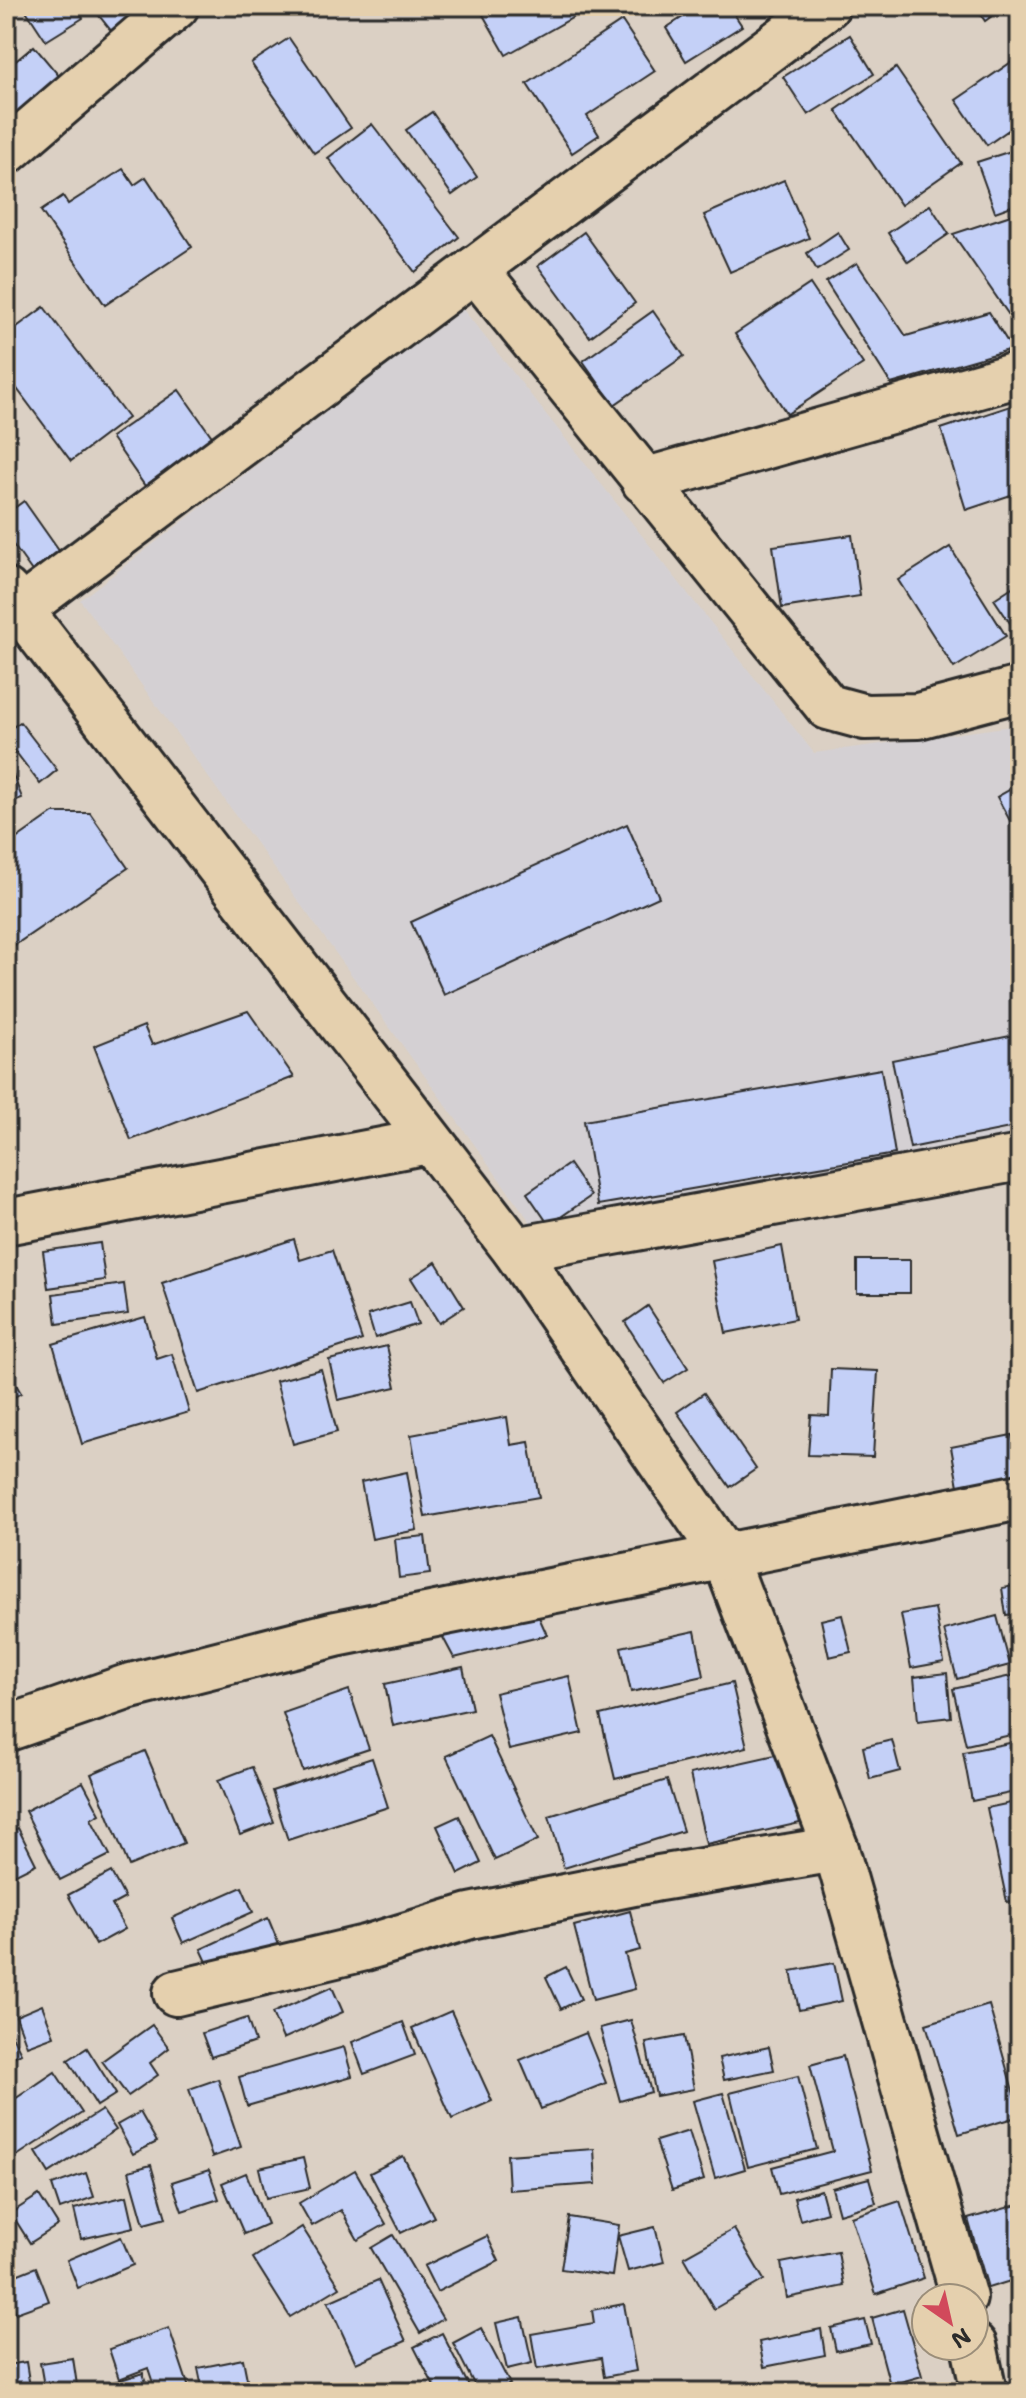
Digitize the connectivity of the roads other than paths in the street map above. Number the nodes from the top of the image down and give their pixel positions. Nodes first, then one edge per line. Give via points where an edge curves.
1 (176, 6) edge
2 (827, 6) edge
3 (6, 152) edge
4 (475, 269) junction
5 (1020, 374) edge
6 (644, 481) junction
7 (10, 607) edge
8 (1020, 689) edge
9 (429, 1141) junction
10 (1020, 1158) edge
11 (6, 1222) edge
12 (515, 1250) junction
13 (1020, 1497) edge
14 (724, 1555) junction
15 (6, 1729) edge
16 (836, 1849) junction
17 (176, 1993) dead end
18 (959, 2282) edge
19 (978, 2362) edge
20 (984, 2392) edge

1 - 3 street
2 - 4 street
4 - 6 street
4 - 7 street
5 - 6 street
6 - 8 street via 828,707 865,717 918,716
7 - 9 street
9 - 11 street
9 - 12 street
10 - 12 street
12 - 14 street
13 - 14 street
14 - 15 street via 336,1634 127,1687
14 - 16 street
16 - 17 street via 470,1916
16 - 18 street
19 - 20 street

